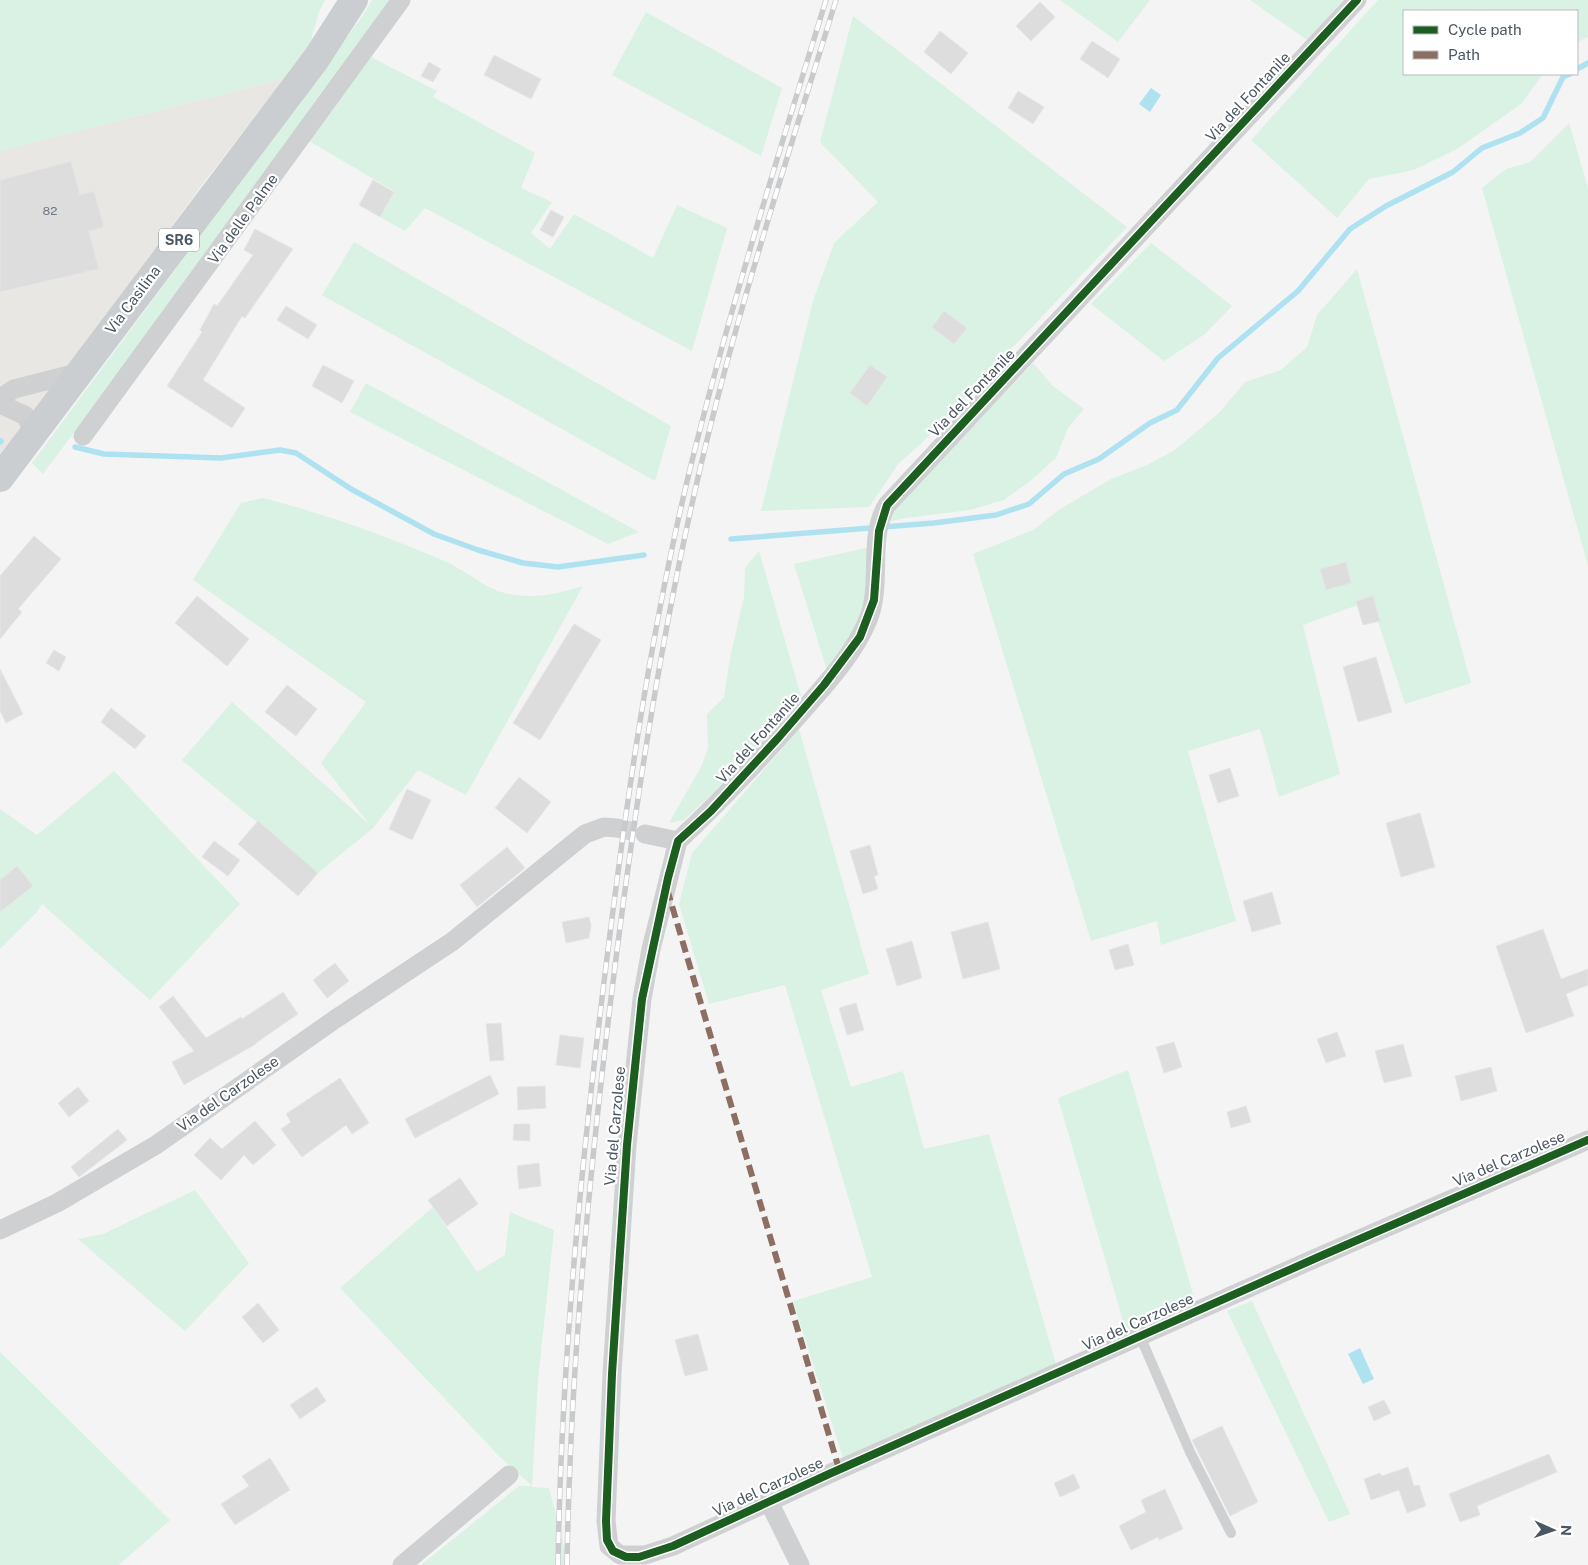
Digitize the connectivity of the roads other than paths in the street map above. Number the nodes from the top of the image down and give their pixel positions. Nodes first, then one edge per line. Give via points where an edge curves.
1 (354, 0) edge
2 (401, 0) edge
3 (1357, 0) edge
4 (77, 374) junction
5 (31, 385) junction
6 (0, 398) edge
7 (0, 404) edge
8 (52, 409) junction
9 (29, 425) junction
10 (83, 436) dead end
11 (0, 478) edge
12 (617, 828) tunnel mouth
13 (645, 834) tunnel mouth
14 (678, 841) junction
15 (1588, 1140) edge
16 (0, 1230) edge
17 (1140, 1336) junction
18 (509, 1475) dead end
19 (769, 1502) junction
20 (1231, 1533) dead end
21 (402, 1565) edge
22 (800, 1565) edge

1 - 4 main road, Via Casilina / SR6 via 316,59
2 - 10 street, Via delle Palme
3 - 14 street, Via del Fontanile via 899,490 884,510 871,613 850,652 769,749
4 - 5 street
4 - 8 main road, Via Casilina / SR6
5 - 6 street via 14,389
5 - 8 street via 49,391
7 - 9 street
8 - 9 main road, Via Casilina / SR6
9 - 11 main road, Via Casilina / SR6
12 - 16 street, Via del Carzolese via 604,827 585,834 453,941 156,1145 58,1203
13 - 14 street
14 - 19 street, Via del Carzolese via 646,975 635,1056 612,1365 607,1540 613,1552 620,1556 645,1556
15 - 17 street, Via del Carzolese
17 - 19 street, Via del Carzolese
17 - 20 lane via 1190,1452
18 - 21 street
19 - 22 street

